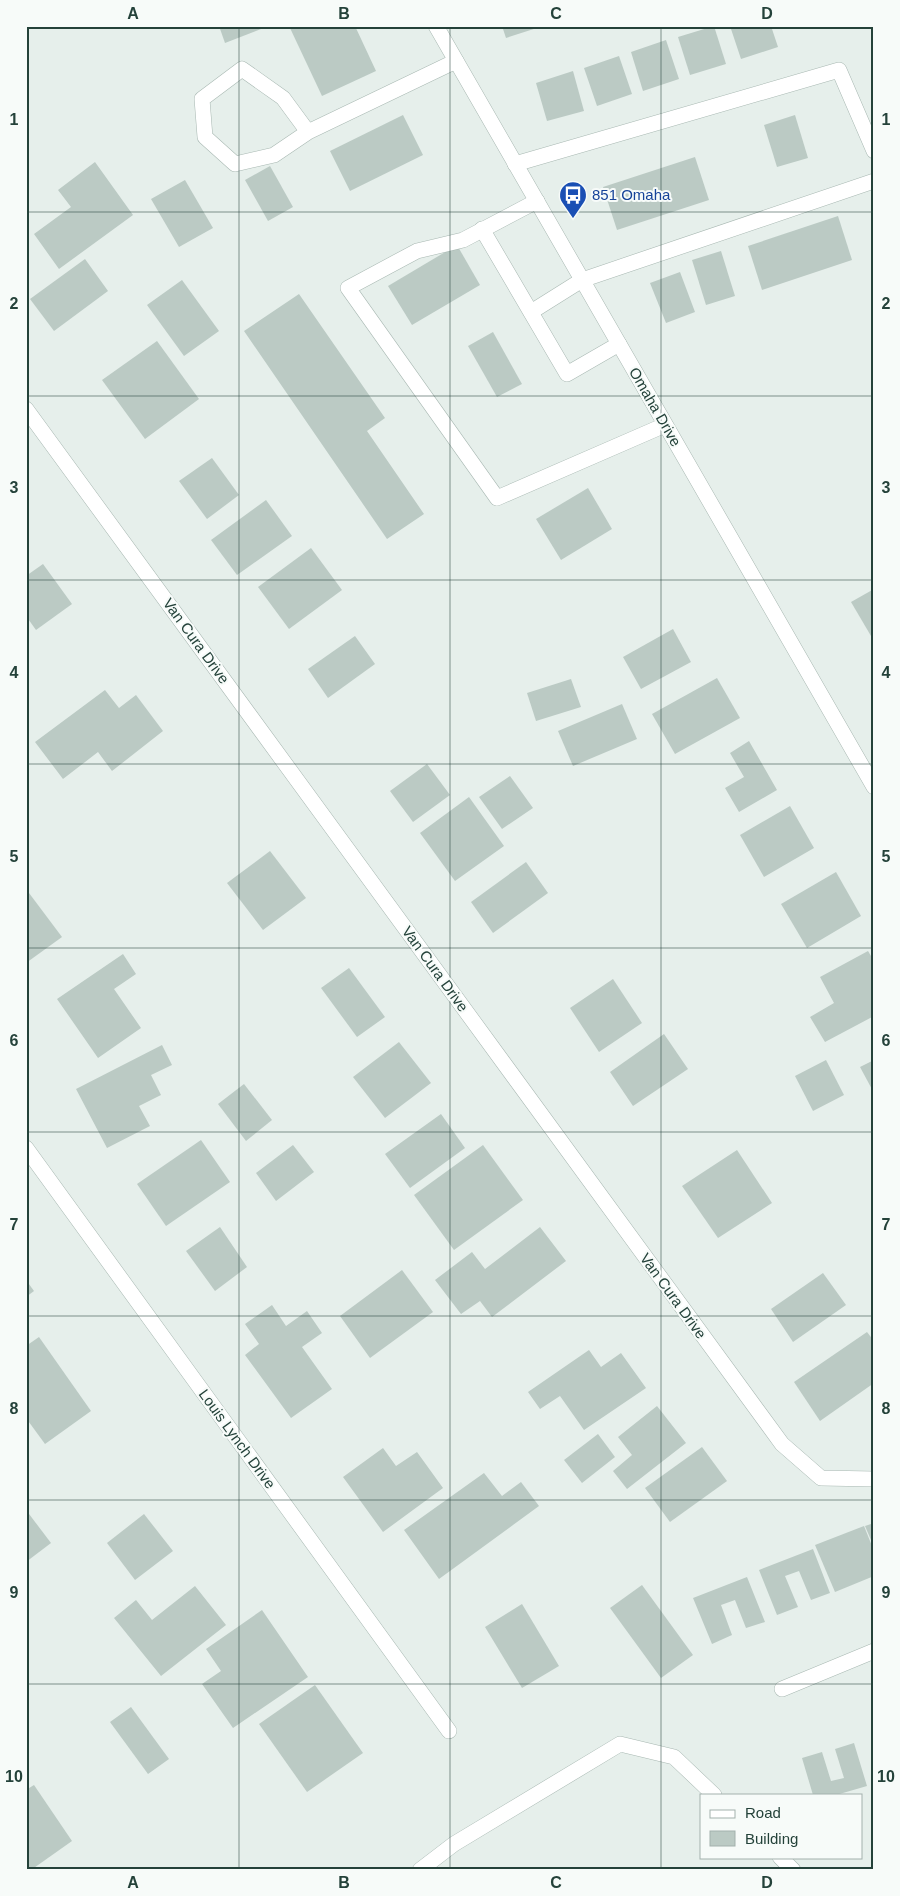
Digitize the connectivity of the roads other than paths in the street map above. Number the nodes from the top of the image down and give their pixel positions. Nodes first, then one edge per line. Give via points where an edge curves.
1 (436, 26) edge
2 (456, 61) junction
3 (308, 132) junction
4 (874, 151) edge
5 (515, 164) junction
6 (874, 181) edge
7 (537, 201) junction
8 (482, 229) junction
9 (582, 280) junction
10 (531, 312) junction
11 (619, 344) junction
12 (26, 408) edge
13 (665, 425) junction
14 (874, 787) edge
15 (26, 1148) edge
16 (874, 1479) edge
17 (874, 1651) edge
18 (782, 1688) dead end
19 (449, 1731) dead end
20 (713, 1794) edge
21 (781, 1858) edge
22 (420, 1870) edge
23 (793, 1870) edge

1 - 2 street, Omaha Drive
2 - 3 street
2 - 5 street, Omaha Drive
3 - 3 street via 284,98 242,69 202,99 205,136 235,164 274,155
4 - 5 street via 839,70
5 - 7 street, Omaha Drive
6 - 9 street
7 - 8 street
7 - 9 street, Omaha Drive
8 - 10 street
8 - 13 street via 463,240 417,251 348,288 498,498
9 - 10 street
9 - 11 street, Omaha Drive
10 - 11 street via 567,374
11 - 13 street, Omaha Drive
12 - 16 street, Van Cura Drive via 782,1444 821,1478
13 - 14 street, Omaha Drive
15 - 19 street, Louis Lynch Drive
17 - 18 street
20 - 22 street via 674,1757 620,1744 454,1844
21 - 23 street

